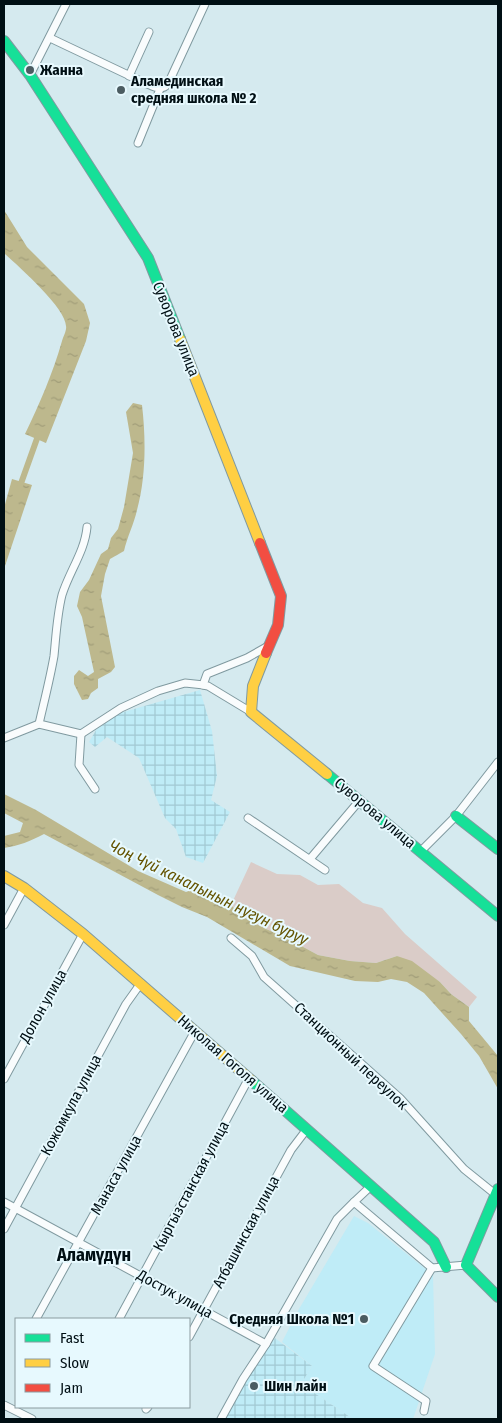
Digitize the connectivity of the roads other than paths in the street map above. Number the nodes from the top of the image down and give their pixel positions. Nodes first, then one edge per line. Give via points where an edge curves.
1 (66, 4) edge
2 (205, 4) edge
3 (149, 32) dead end
4 (50, 38) junction
5 (4, 41) edge
6 (30, 75) junction
7 (129, 76) junction
8 (160, 89) junction
9 (138, 143) dead end
10 (88, 527) dead end
11 (270, 645) junction
12 (203, 685) junction
13 (251, 712) junction
14 (39, 724) junction
15 (81, 734) junction
16 (4, 738) edge
17 (498, 762) edge
18 (95, 789) dead end
19 (360, 800) junction
20 (456, 816) junction
21 (248, 818) dead end
22 (498, 849) edge
23 (420, 852) junction
24 (310, 859) junction
25 (325, 870) dead end
26 (4, 876) edge
27 (24, 888) junction
28 (498, 916) edge
29 (4, 925) edge
30 (83, 934) junction
31 (231, 938) dead end
32 (141, 984) junction
33 (195, 1031) junction
34 (249, 1078) junction
35 (4, 1079) edge
36 (307, 1129) junction
37 (371, 1186) junction
38 (497, 1192) edge
39 (4, 1202) edge
40 (354, 1202) junction
41 (15, 1208) junction
42 (4, 1229) edge
43 (79, 1242) junction
44 (466, 1265) junction
45 (446, 1267) junction
46 (432, 1268) junction
47 (143, 1277) junction
48 (498, 1297) edge
49 (204, 1311) junction
50 (37, 1318) edge
51 (120, 1318) edge
52 (190, 1335) edge
53 (266, 1344) junction
54 (4, 1405) edge
55 (424, 1411) dead end
56 (32, 1419) edge
57 (221, 1419) edge

1 - 4 street
2 - 8 street via 168,84
3 - 7 street
4 - 6 street
4 - 7 street
5 - 6 street, Суворова улица
6 - 11 street, Суворова улица via 148,258 281,596 278,625
7 - 8 street
8 - 9 street
10 - 14 street via 62,595
11 - 12 street via 207,674
11 - 13 street, Суворова улица via 253,686
12 - 13 street, Суворова улица
12 - 15 street, Суворова улица via 185,683 158,691 121,708
13 - 19 street, Суворова улица
14 - 15 street
14 - 16 street
15 - 18 street via 79,765
17 - 20 street
19 - 23 street, Суворова улица
19 - 24 street
20 - 22 street
20 - 23 street
21 - 24 street
23 - 28 street, Суворова улица
24 - 25 street
26 - 27 street, Николая Гоголя улица
27 - 29 street
27 - 30 street, Николая Гоголя улица
30 - 32 street, Николая Гоголя улица
30 - 35 street, Долон улица
31 - 38 street, Станционный переулок via 252,956 264,977 400,1098 464,1169
32 - 33 street, Николая Гоголя улица
32 - 41 street, Кожомкула улица via 126,1004
33 - 34 street, Николая Гоголя улица
33 - 43 street, Манаса улица
34 - 36 street, Николая Гоголя улица
34 - 47 street, Кыргызстанская улица
36 - 37 street, Николая Гоголя улица
36 - 49 street, Атбашинская улица via 291,1150
37 - 40 street
37 - 45 street, Николая Гоголя улица via 434,1242
38 - 44 street, Станционный переулок
39 - 41 street, Достук улица
40 - 46 street
40 - 53 street via 337,1219
41 - 42 street, Кожомкула улица
41 - 43 street, Достук улица
43 - 47 street, Достук улица
43 - 50 street, Манаса улица
44 - 45 street
44 - 48 street
45 - 46 street
46 - 55 street via 373,1366 426,1401
47 - 49 street, Достук улица
47 - 51 street, Кыргызстанская улица
49 - 52 street, Атбашинская улица
49 - 53 street, Достук улица
53 - 57 street
54 - 56 street

